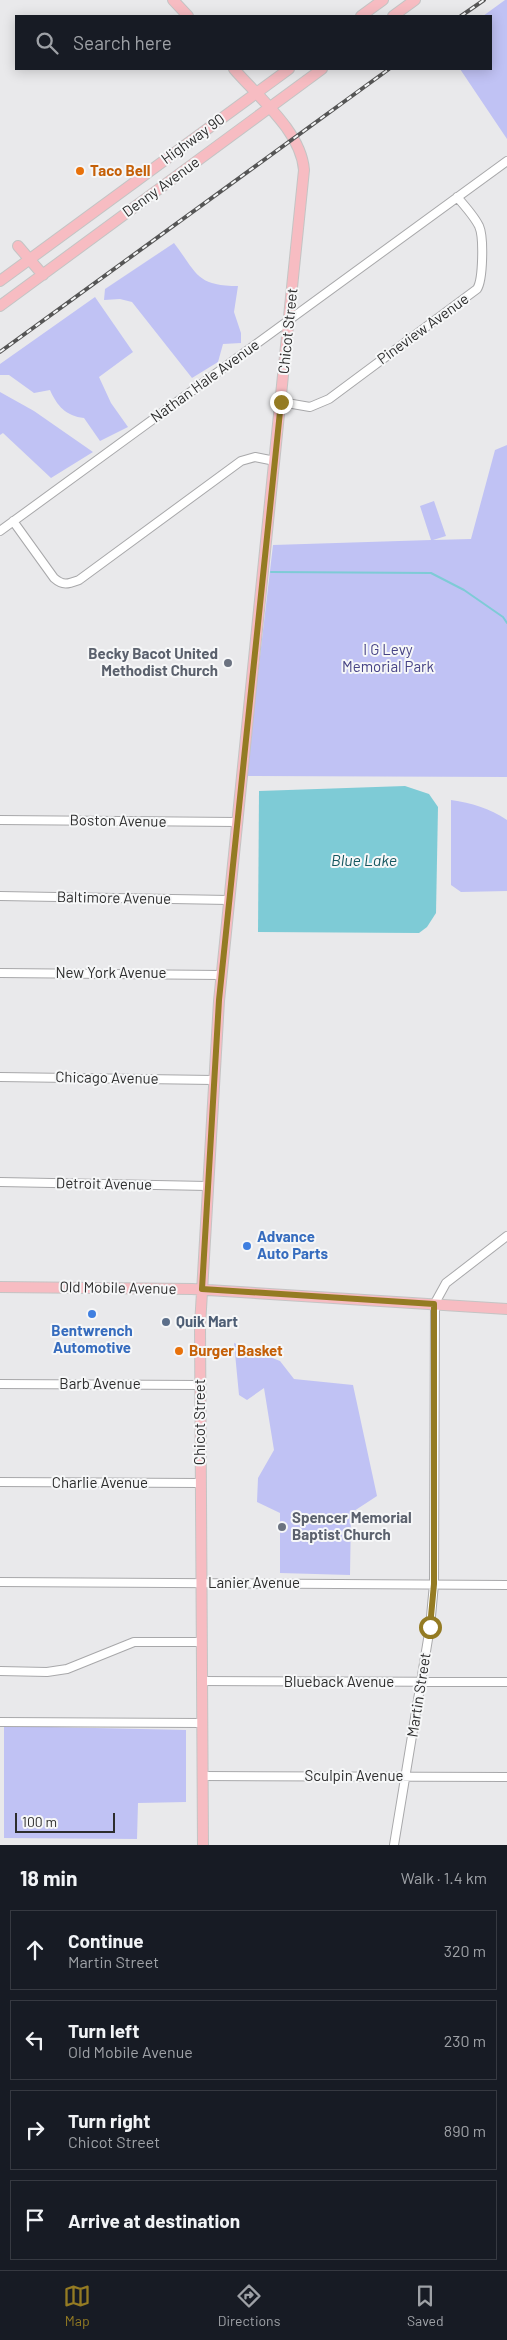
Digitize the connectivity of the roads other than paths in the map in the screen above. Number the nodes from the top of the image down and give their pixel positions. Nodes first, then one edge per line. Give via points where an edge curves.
1 (173, 0) edge
2 (383, 0) edge
3 (415, 0) edge
4 (365, 14) edge
5 (187, 15) edge
6 (394, 15) edge
7 (235, 70) edge
8 (289, 70) edge
9 (321, 70) edge
10 (256, 93) junction
11 (269, 108) junction
12 (507, 161) edge
13 (457, 197) junction
14 (18, 246) dead end
15 (28, 260) junction
16 (43, 275) junction
17 (0, 281) edge
18 (0, 306) edge
19 (289, 320) junction
20 (281, 402) junction
21 (274, 461) junction
22 (13, 522) junction
23 (0, 531) edge
24 (0, 820) edge
25 (237, 822) junction
26 (0, 896) edge
27 (229, 900) junction
28 (0, 972) edge
29 (221, 975) junction
30 (0, 1077) edge
31 (214, 1080) junction
32 (0, 1182) edge
33 (208, 1186) junction
34 (507, 1236) edge
35 (0, 1287) edge
36 (202, 1289) junction
37 (434, 1304) junction
38 (507, 1309) edge
39 (0, 1384) edge
40 (200, 1385) junction
41 (0, 1482) edge
42 (200, 1483) junction
43 (0, 1582) edge
44 (201, 1583) junction
45 (434, 1584) junction
46 (507, 1585) edge
47 (201, 1642) junction
48 (0, 1671) edge
49 (202, 1681) junction
50 (420, 1682) junction
51 (507, 1682) edge
52 (0, 1722) edge
53 (202, 1723) junction
54 (202, 1776) junction
55 (405, 1777) junction
56 (507, 1777) edge
57 (203, 1845) edge
58 (394, 1845) edge

1 - 5 main road
2 - 4 main road
3 - 6 main road
7 - 10 main road, Chicot Street
8 - 10 main road, Highway 90
9 - 11 main road, Denny Avenue
10 - 11 main road, Chicot Street
10 - 15 main road, Highway 90
11 - 16 main road, Denny Avenue
11 - 19 main road, Chicot Street via 294,138 304,160
12 - 13 street, Nathan Hale Avenue
13 - 19 street, Nathan Hale Avenue
13 - 20 street, Pineview Avenue via 481,233 482,275 477,289 329,399 310,407
14 - 15 main road
15 - 16 main road
15 - 17 main road, Highway 90
16 - 18 main road, Denny Avenue
19 - 20 main road, Chicot Street
19 - 22 street, Nathan Hale Avenue
20 - 21 main road, Chicot Street
21 - 22 street via 255,458 241,461 78,580 63,584 48,570
21 - 25 main road, Chicot Street
22 - 23 street, Nathan Hale Avenue
24 - 25 street, Boston Avenue
25 - 27 main road, Chicot Street
26 - 27 street, Baltimore Avenue
27 - 29 main road, Chicot Street
28 - 29 street, New York Avenue
29 - 31 main road, Chicot Street
30 - 31 street, Chicago Avenue
31 - 33 main road, Chicot Street
32 - 33 street, Detroit Avenue
33 - 36 main road, Chicot Street
34 - 37 street via 446,1284
35 - 36 main road, Old Mobile Avenue
36 - 37 main road, Old Mobile Avenue
36 - 40 main road, Chicot Street
37 - 38 main road, Old Mobile Avenue
37 - 45 street, Martin Street
39 - 40 street, Barb Avenue
40 - 42 main road, Chicot Street
41 - 42 street, Charlie Avenue
42 - 44 main road, Chicot Street
43 - 44 street, Lanier Avenue
44 - 45 street, Lanier Avenue
44 - 47 main road, Chicot Street
45 - 46 street, Lanier Avenue
45 - 50 street, Martin Street
47 - 48 street via 134,1642 67,1669
47 - 49 main road, Chicot Street
49 - 50 street, Blueback Avenue
49 - 53 main road, Chicot Street
50 - 51 street, Blueback Avenue
50 - 55 street, Martin Street
52 - 53 street
53 - 54 main road, Chicot Street
54 - 55 street, Sculpin Avenue
54 - 57 main road, Chicot Street
55 - 56 street, Sculpin Avenue
55 - 58 street, Martin Street

